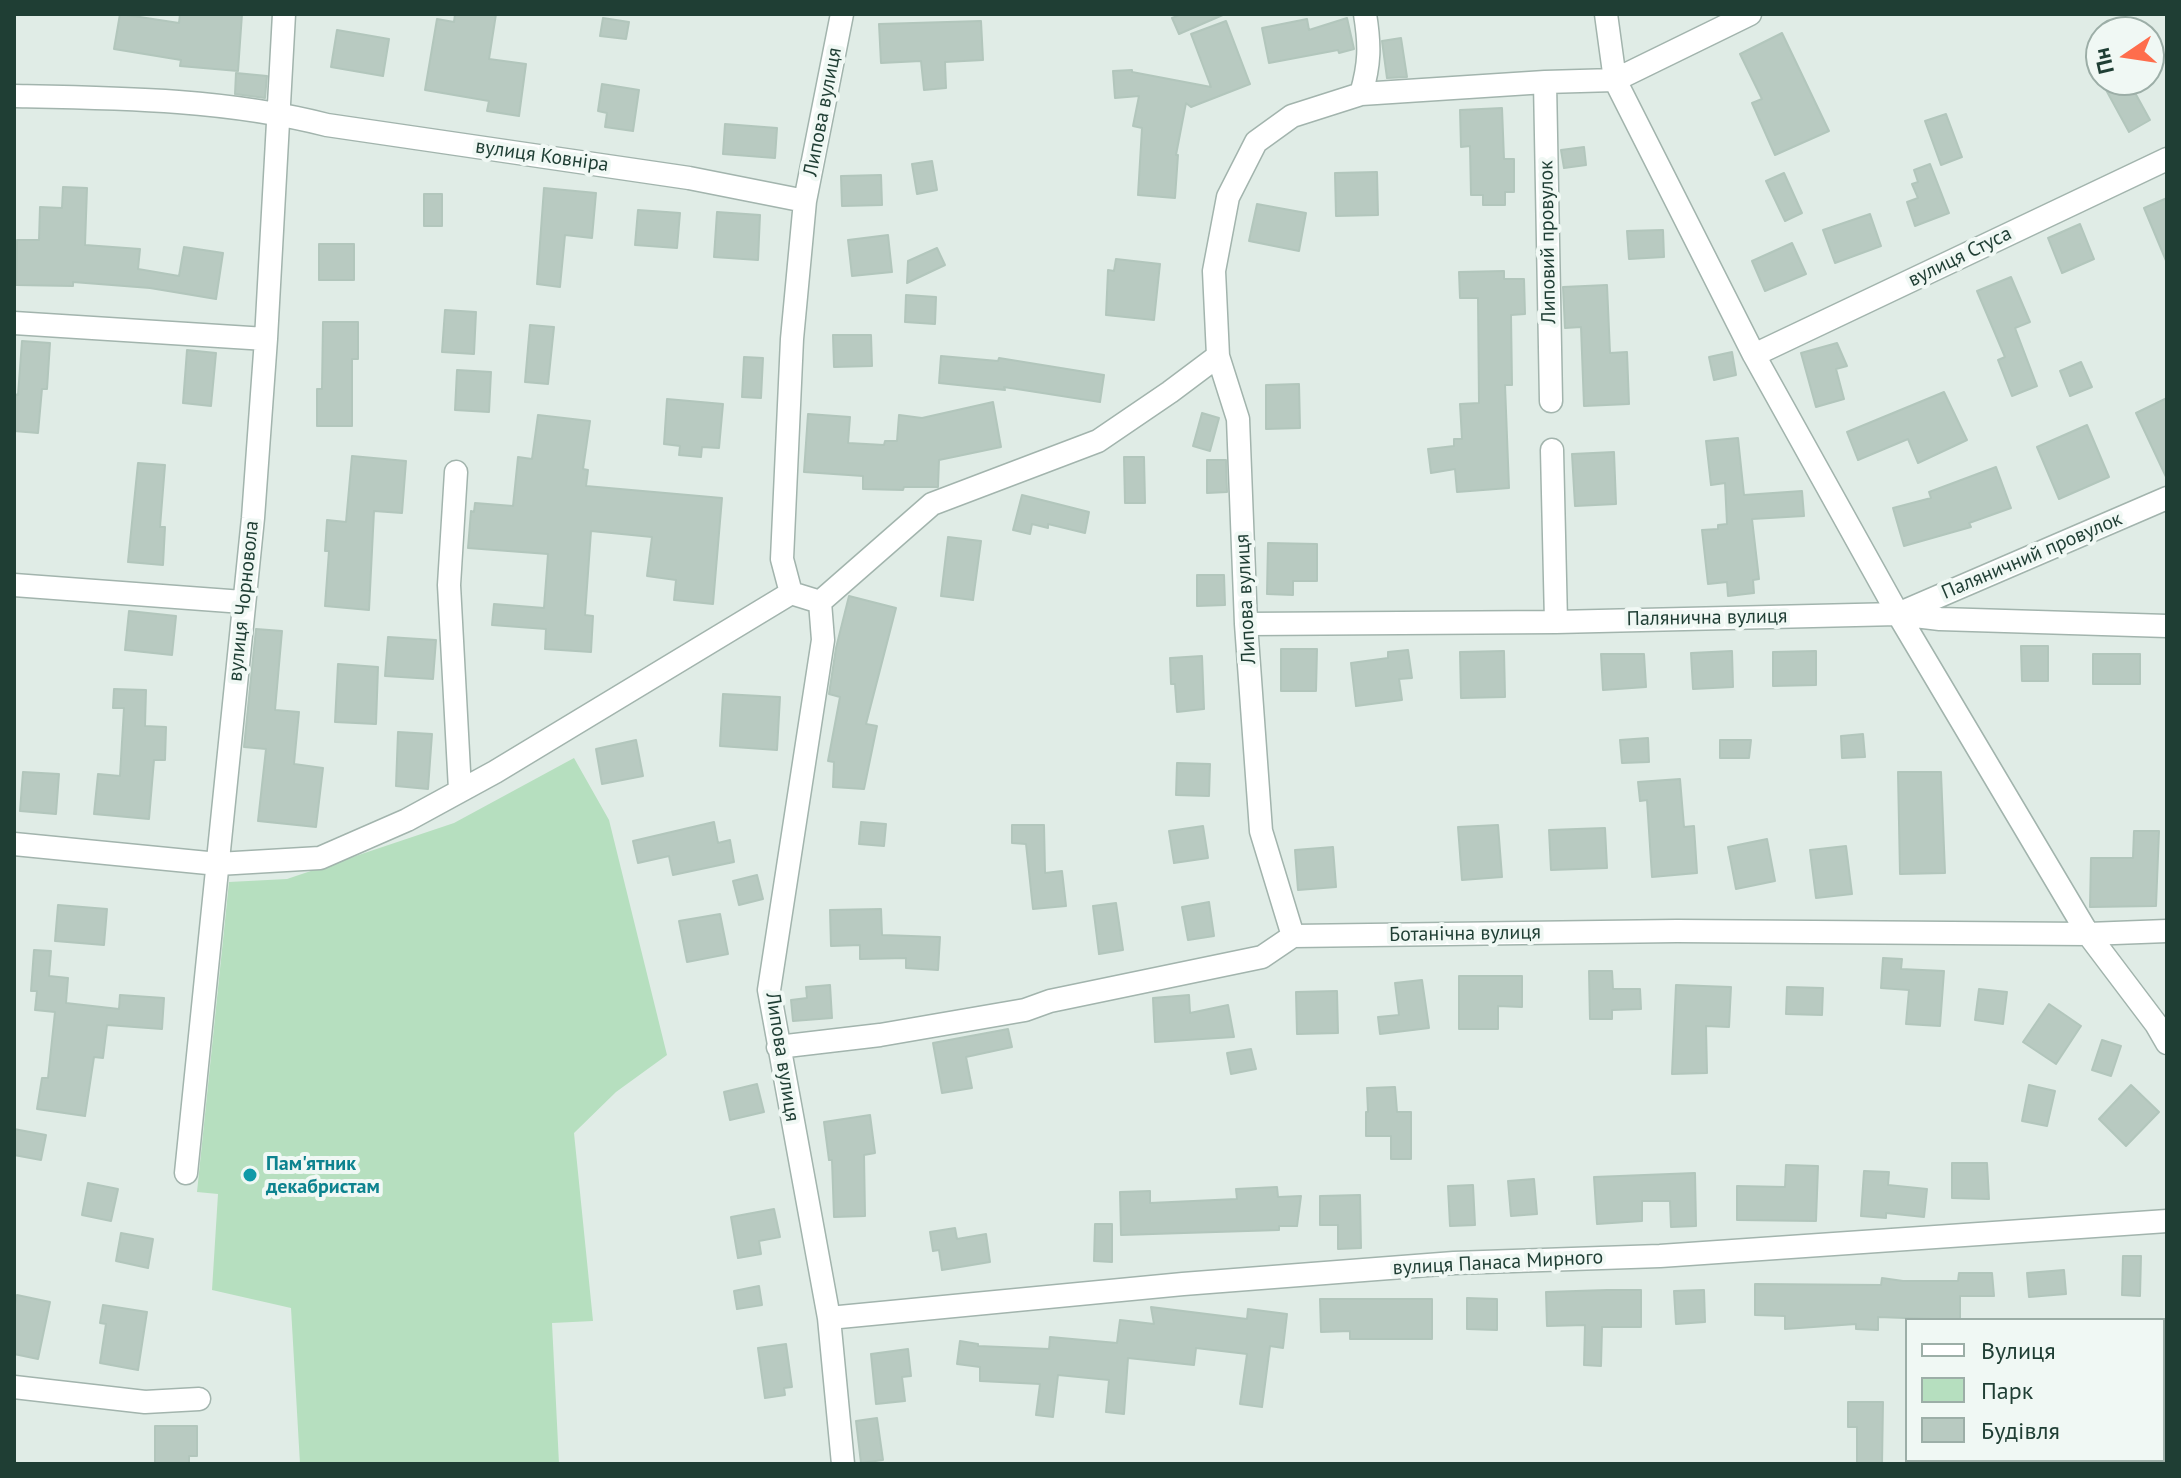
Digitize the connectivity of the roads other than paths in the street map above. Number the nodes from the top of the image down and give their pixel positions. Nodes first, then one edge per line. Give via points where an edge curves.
1 (284, 14) edge
2 (842, 14) edge
3 (1365, 14) edge
4 (1606, 14) edge
5 (1750, 14) edge
6 (1615, 80) junction
7 (1545, 82) junction
8 (1361, 94) junction
9 (14, 96) edge
10 (279, 113) junction
11 (2167, 159) edge
12 (805, 201) junction
13 (14, 323) edge
14 (266, 339) junction
15 (1754, 355) junction
16 (1218, 356) junction
17 (1551, 401) dead end
18 (1552, 450) dead end
19 (456, 472) dead end
20 (2167, 498) edge
21 (14, 585) edge
22 (791, 593) junction
23 (243, 602) junction
24 (820, 602) junction
25 (1898, 614) junction
26 (1556, 622) junction
27 (1246, 624) junction
28 (2167, 626) edge
29 (460, 790) junction
30 (14, 844) edge
31 (218, 864) junction
32 (2167, 931) edge
33 (2088, 934) junction
34 (1293, 936) junction
35 (2167, 1043) edge
36 (778, 1047) junction
37 (186, 1173) dead end
38 (2167, 1221) edge
39 (829, 1318) junction
40 (14, 1387) edge
41 (199, 1399) dead end
42 (843, 1464) edge

1 - 10 street, вулиця Чорновола
2 - 12 street, Липова вулиця
3 - 8 street via 1369,68
4 - 6 street
5 - 6 street
6 - 7 street, Липова вулиця
6 - 15 street
7 - 8 street, Липова вулиця
7 - 17 street, Липовий провулок
8 - 16 street, Липова вулиця via 1292,116 1256,142 1228,197 1214,271
9 - 10 street via 114,98
10 - 12 street, вулиця Ковніра
10 - 14 street, вулиця Чорновола
11 - 15 street, вулиця Стуса
12 - 22 street, Липова вулиця via 792,339 782,559
13 - 14 street
14 - 23 street, вулиця Чорновола
15 - 25 street
16 - 24 street via 1098,441 932,504
16 - 27 street, Липова вулиця via 1238,419
18 - 26 street
19 - 29 street via 449,585
20 - 25 street, Паляничний провулок
21 - 23 street
22 - 24 street
22 - 29 street
23 - 31 street, вулиця Чорновола
24 - 36 street, Липова вулиця via 823,640 769,990
25 - 26 street, Палянична вулиця
25 - 28 street, Палянична вулиця
25 - 33 street
26 - 27 street, Палянична вулиця
27 - 34 street, Липова вулиця via 1261,831
29 - 31 street via 320,858
30 - 31 street
31 - 37 street, вулиця Чорновола
32 - 33 street, Ботанічна вулиця
33 - 34 street, Ботанічна вулиця via 1677,931
33 - 35 street
34 - 36 street via 1262,957 1025,1010
36 - 39 street, Липова вулиця
38 - 39 street, вулиця Панаса Мирного via 1660,1256 1454,1263
39 - 42 street, Липова вулиця
40 - 41 street via 145,1402

